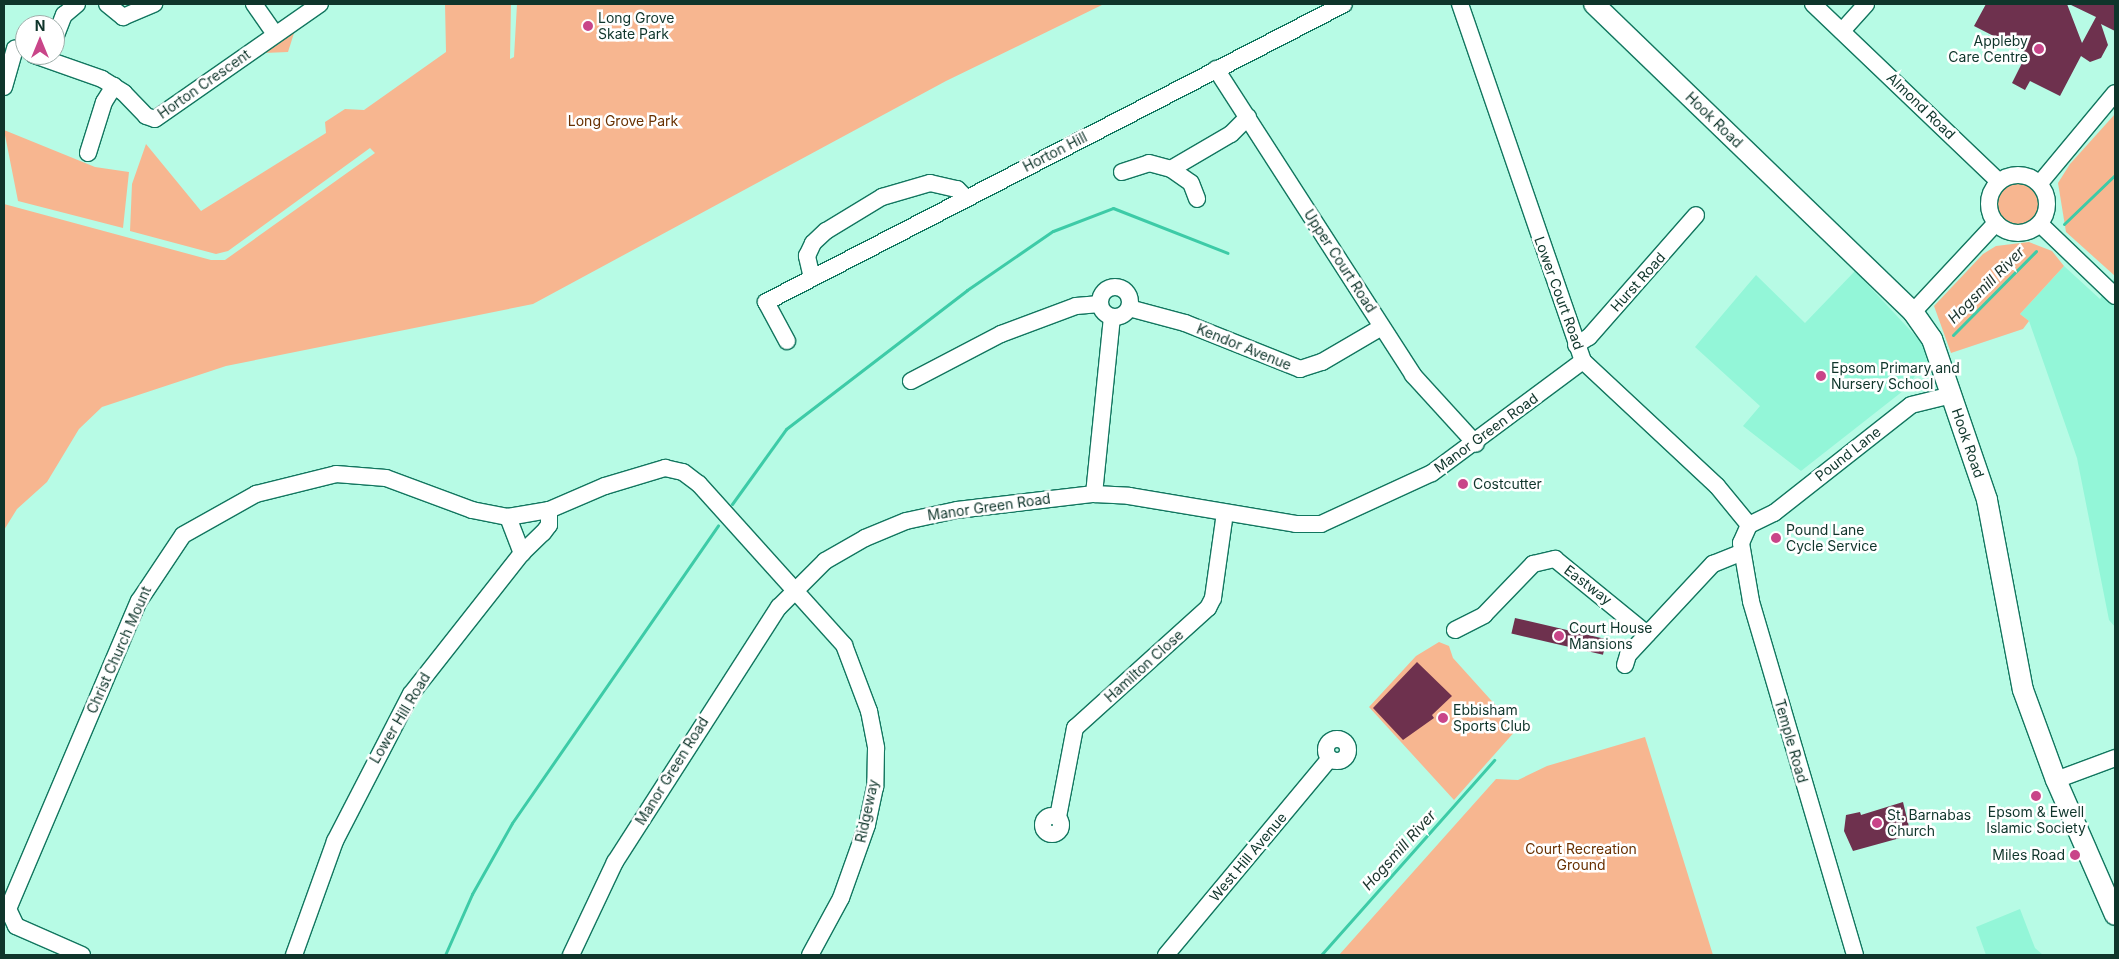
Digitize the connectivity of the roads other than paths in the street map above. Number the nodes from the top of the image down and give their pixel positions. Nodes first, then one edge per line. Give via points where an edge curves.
1 (77, 4) edge
2 (107, 4) edge
3 (154, 4) edge
4 (254, 4) edge
5 (320, 4) edge
6 (1344, 4) edge
7 (1460, 4) edge
8 (1594, 4) edge
9 (1813, 4) edge
10 (1866, 4) edge
11 (64, 15) edge
12 (1842, 31) junction
13 (275, 34) junction
14 (15, 49) edge
15 (65, 65) edge
16 (1216, 69) junction
17 (114, 86) junction
18 (4, 87) edge
19 (2115, 93) edge
20 (1248, 117) junction
21 (88, 153) dead end
22 (1171, 169) junction
23 (1122, 172) dead end
24 (1999, 182) junction
25 (2040, 184) junction
26 (966, 198) junction
27 (1197, 199) dead end
28 (1696, 215) dead end
29 (1996, 223) junction
30 (2040, 224) junction
31 (812, 278) junction
32 (2115, 296) edge
33 (1100, 304) junction
34 (1129, 308) junction
35 (1913, 312) junction
36 (1112, 317) junction
37 (1382, 327) junction
38 (787, 341) dead end
39 (1576, 344) junction
40 (1583, 361) junction
41 (911, 381) dead end
42 (1952, 395) junction
43 (1476, 444) junction
44 (1094, 494) junction
45 (550, 510) junction
46 (1225, 513) junction
47 (508, 517) junction
48 (1749, 526) junction
49 (522, 553) junction
50 (1740, 553) junction
51 (793, 591) junction
52 (1455, 630) dead end
53 (1647, 634) junction
54 (1625, 665) dead end
55 (1330, 758) dead end
56 (2115, 758) edge
57 (2056, 780) junction
58 (1058, 817) dead end
59 (2115, 916) edge
60 (6, 919) edge
61 (82, 955) edge
62 (294, 955) edge
63 (571, 955) edge
64 (810, 955) edge
65 (1166, 955) edge
66 (1855, 955) edge

1 - 11 street
2 - 3 street via 123,17
4 - 13 street
5 - 13 street, Horton Crescent
6 - 16 street, Horton Hill
7 - 39 street, Lower Court Road
8 - 35 main road, Hook Road
9 - 12 street, Almond Road
10 - 12 street
12 - 24 street, Almond Road
13 - 17 street, Horton Crescent via 158,118 146,116
14 - 18 street
15 - 17 street, Horton Crescent
16 - 20 street, Upper Court Road
16 - 26 street, Horton Hill
17 - 21 street via 104,102
19 - 25 street
20 - 22 street via 1231,134
20 - 37 street, Upper Court Road
22 - 23 street via 1149,163
22 - 27 street via 1190,184
24 - 25 street via 2022,175
24 - 29 street via 1989,200
25 - 30 street via 2048,201
26 - 31 street, Horton Hill
26 - 31 street via 957,189 930,184 882,197 826,231 813,243 807,256
28 - 39 street, Hurst Road via 1589,337
29 - 30 street via 2014,233 2032,230
29 - 35 street
30 - 32 street
31 - 38 street, Horton Hill via 766,302
33 - 34 street via 1108,289 1118,286 1126,291
33 - 36 street via 1103,312
33 - 41 street via 1076,306 1000,334
34 - 36 street via 1120,316
34 - 37 street, Kendor Avenue via 1185,323 1300,369 1322,362
35 - 42 main road, Hook Road via 1932,339
36 - 44 street
37 - 43 street, Upper Court Road via 1412,375
39 - 40 street, Lower Court Road
40 - 43 street, Manor Green Road
40 - 48 street, Lower Court Road via 1717,486
42 - 48 street, Pound Lane via 1911,405 1774,513
42 - 57 main road, Hook Road via 1987,500 2001,555 2023,690
43 - 46 street, Manor Green Road via 1432,473 1337,520 1296,524
44 - 46 street, Manor Green Road via 1129,496
44 - 51 street, Manor Green Road via 957,510 906,521 865,538 825,561
45 - 47 street, Christ Church Mount
45 - 49 street, Lower Hill Road via 549,526
45 - 51 street, Christ Church Mount via 633,477 665,468 682,472 699,484
46 - 58 street, Hamilton Close via 1214,598 1208,608 1075,728
47 - 49 street
47 - 60 street, Christ Church Mount via 472,510 386,478 336,474 256,494 183,535 139,601 11,900
48 - 50 street
49 - 62 street, Lower Hill Road via 453,638 401,711 335,841
50 - 53 street via 1713,564
50 - 66 street, Temple Road
51 - 63 street, Manor Green Road via 693,736 620,854
51 - 64 street, Ridgeway via 844,645 869,711 876,748 875,787 864,833 840,898
52 - 53 street, Eastway via 1484,615 1533,564 1555,559
53 - 54 street via 1628,655
55 - 65 street, West Hill Avenue
56 - 57 street
57 - 59 main road, Hook Road
60 - 61 street, Christ Church Mount

